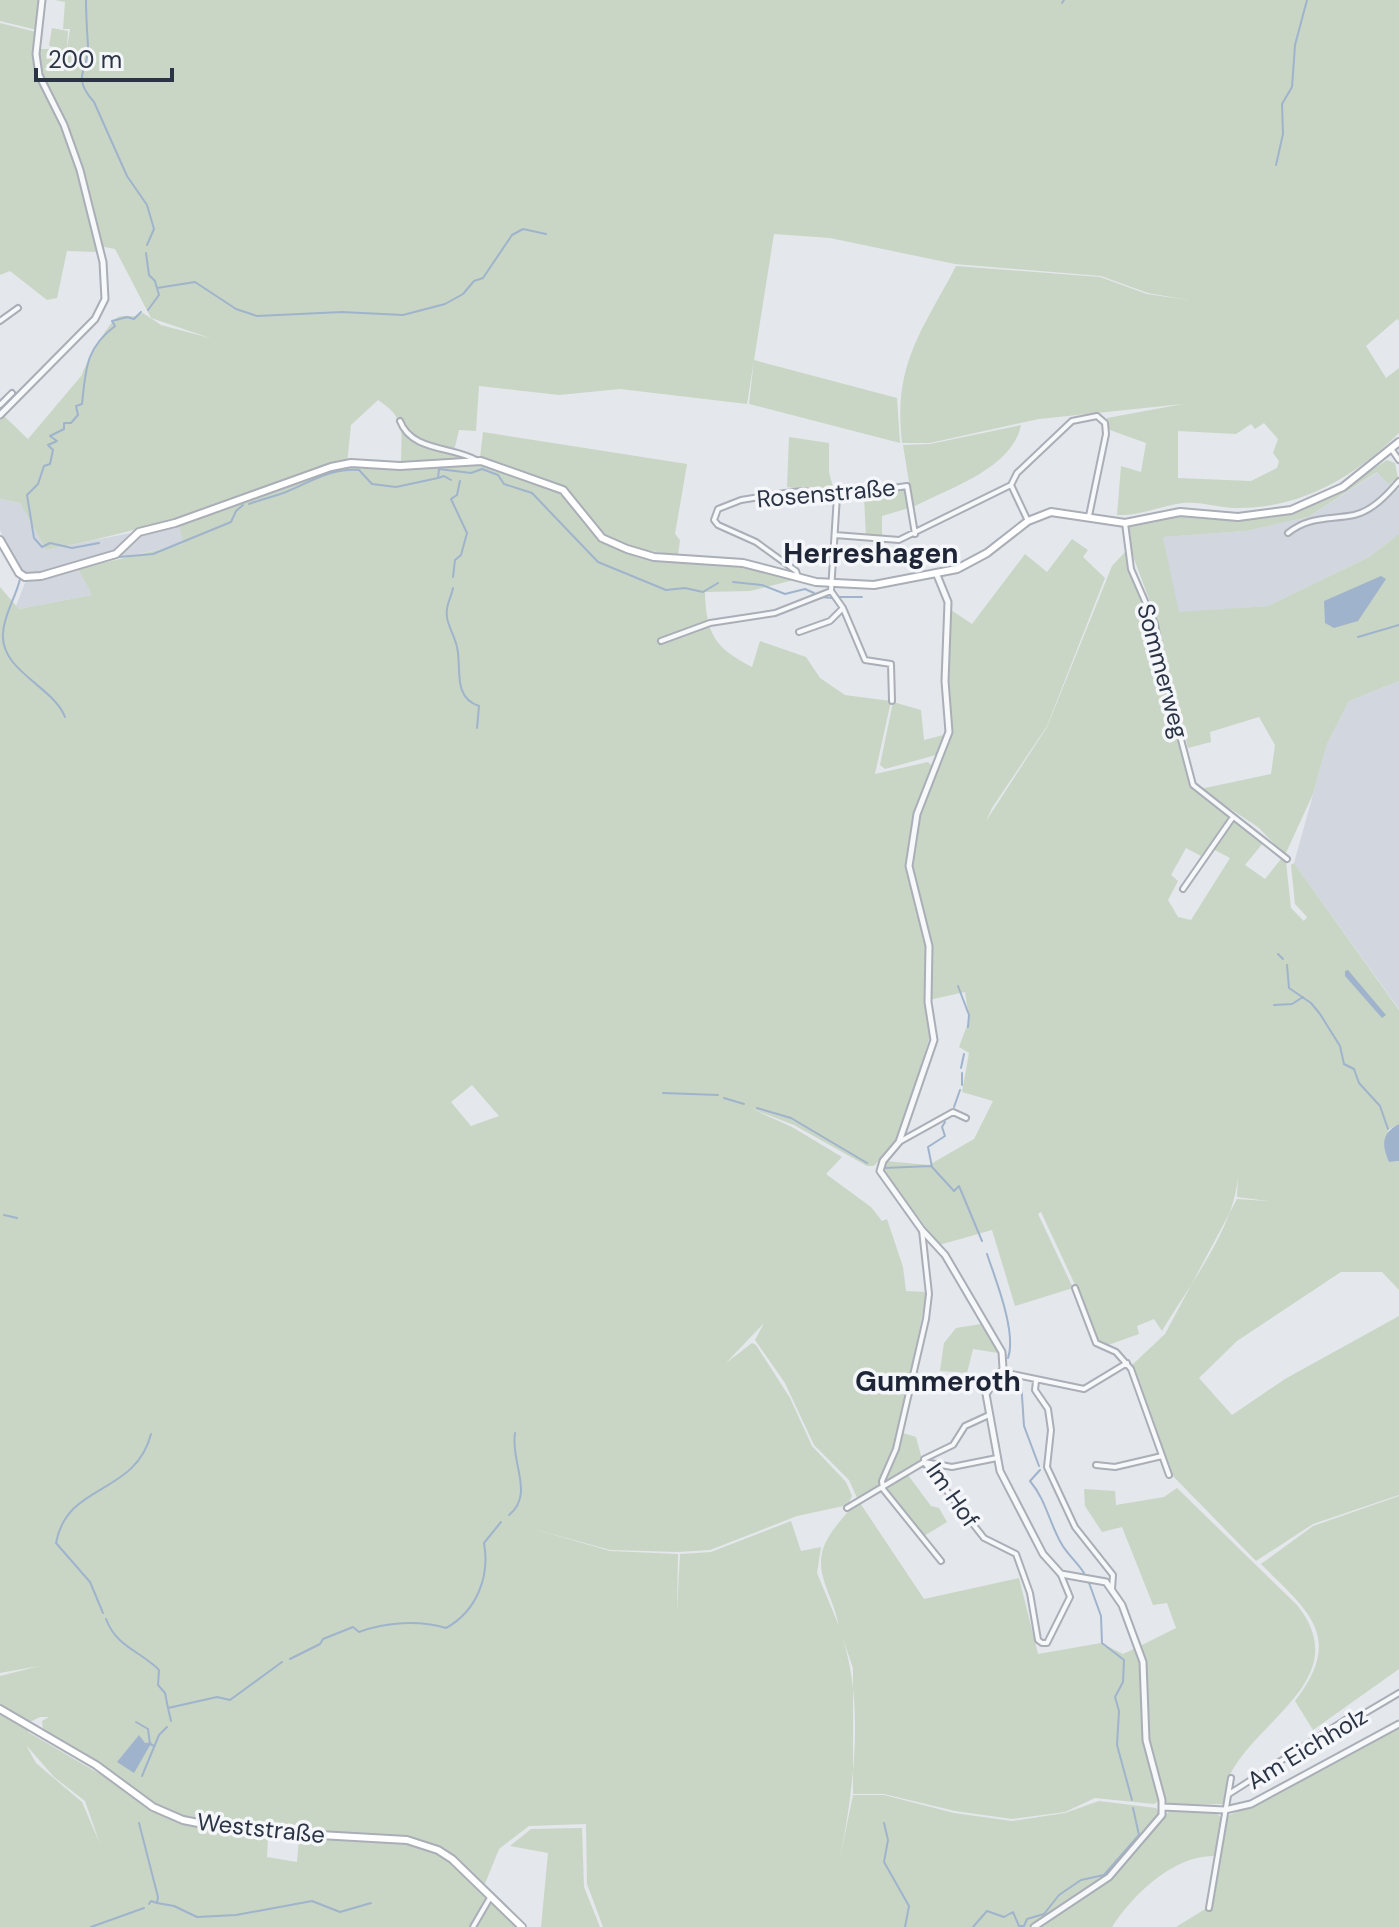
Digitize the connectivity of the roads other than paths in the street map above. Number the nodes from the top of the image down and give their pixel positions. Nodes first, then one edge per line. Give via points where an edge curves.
1 (42, 0) edge
2 (18, 308) dead end
3 (0, 321) edge
4 (12, 393) dead end
5 (0, 405) edge
6 (0, 415) edge
7 (400, 421) dead end
8 (1399, 442) edge
9 (1392, 450) junction
10 (476, 460) junction
11 (1399, 460) edge
12 (1399, 481) edge
13 (1011, 485) junction
14 (837, 496) junction
15 (1089, 516) junction
16 (1028, 521) junction
17 (1125, 523) junction
18 (1288, 533) dead end
19 (915, 534) junction
20 (835, 535) junction
21 (0, 540) edge
22 (937, 575) junction
23 (799, 579) junction
24 (831, 587) junction
25 (843, 608) junction
26 (799, 632) dead end
27 (661, 641) dead end
28 (892, 701) dead end
29 (1233, 817) junction
30 (1287, 859) dead end
31 (1183, 889) dead end
32 (966, 1118) dead end
33 (899, 1142) junction
34 (922, 1230) junction
35 (1075, 1288) dead end
36 (1127, 1363) junction
37 (1002, 1372) junction
38 (1036, 1381) junction
39 (989, 1415) junction
40 (1162, 1456) junction
41 (997, 1458) junction
42 (924, 1462) junction
43 (1096, 1465) dead end
44 (1169, 1475) dead end
45 (883, 1489) junction
46 (847, 1508) dead end
47 (941, 1561) dead end
48 (1061, 1574) junction
49 (1112, 1589) junction
50 (1399, 1693) edge
51 (0, 1709) edge
52 (1399, 1724) edge
53 (1231, 1778) dead end
54 (1229, 1794) junction
55 (1163, 1807) junction
56 (1225, 1810) junction
57 (491, 1896) junction
58 (1209, 1908) dead end
59 (473, 1927) edge
60 (522, 1927) edge
61 (1034, 1927) edge

1 - 6 street via 39,75 64,125 106,289 102,309
2 - 3 street
4 - 5 street
7 - 10 street via 406,432 433,448
8 - 9 main road
9 - 11 street
9 - 17 main road via 1343,487 1291,510 1238,517 1180,512
10 - 21 main road via 400,466 351,463 139,532 116,554 41,576 19,573
10 - 23 main road via 563,490 602,538 627,549 666,558 743,563
12 - 18 street via 1367,509 1314,518
13 - 15 street via 1072,421 1097,416 1105,423 1106,434
13 - 16 street
13 - 19 street
14 - 19 street, Rosenstraße via 907,486
14 - 20 street
14 - 23 street, Rosenstraße via 803,491 756,497 718,509 715,515 718,525 756,542 796,571
15 - 16 main road via 1051,512
15 - 17 main road
16 - 22 main road via 976,560
17 - 29 street, Sommerweg via 1131,569 1155,624 1189,774 1197,790
19 - 20 street via 883,542
20 - 24 street
22 - 24 main road
22 - 33 street via 948,602 944,656 949,732 914,825 909,866 929,946 934,1040
23 - 24 main road
24 - 25 street
24 - 27 street via 775,613 719,621
25 - 26 street via 830,621
25 - 28 street via 865,660 891,664
29 - 30 street
29 - 31 street
32 - 33 street via 953,1112
33 - 34 street via 880,1171
34 - 37 street via 945,1255 1002,1352
34 - 45 street via 929,1294 926,1319
35 - 36 street via 1096,1343
36 - 38 street via 1084,1389
36 - 40 street
37 - 38 street
37 - 39 street via 986,1394
38 - 49 street via 1051,1430 1047,1467 1075,1527 1113,1575
39 - 41 street
39 - 42 street, Im Hof via 961,1430 953,1445
40 - 43 street via 1115,1467
40 - 44 street
41 - 42 street via 952,1467
41 - 48 street via 1043,1554
42 - 45 street
42 - 48 street, Im Hof via 984,1538 1016,1554 1038,1640 1047,1643 1070,1597
45 - 46 street
45 - 47 street
48 - 49 street via 1098,1578
49 - 55 street via 1143,1662 1146,1740
50 - 54 street, Am Eichholz via 1348,1718
51 - 57 main road, Weststraße via 86,1759 153,1807 183,1820 234,1830 422,1843 452,1859
52 - 56 street via 1269,1797
53 - 54 street
54 - 56 street, Am Eichholz
55 - 56 street
55 - 61 street via 1157,1824 1109,1877
56 - 58 street, Am Eichholz
57 - 59 street
57 - 60 main road, Weststraße

